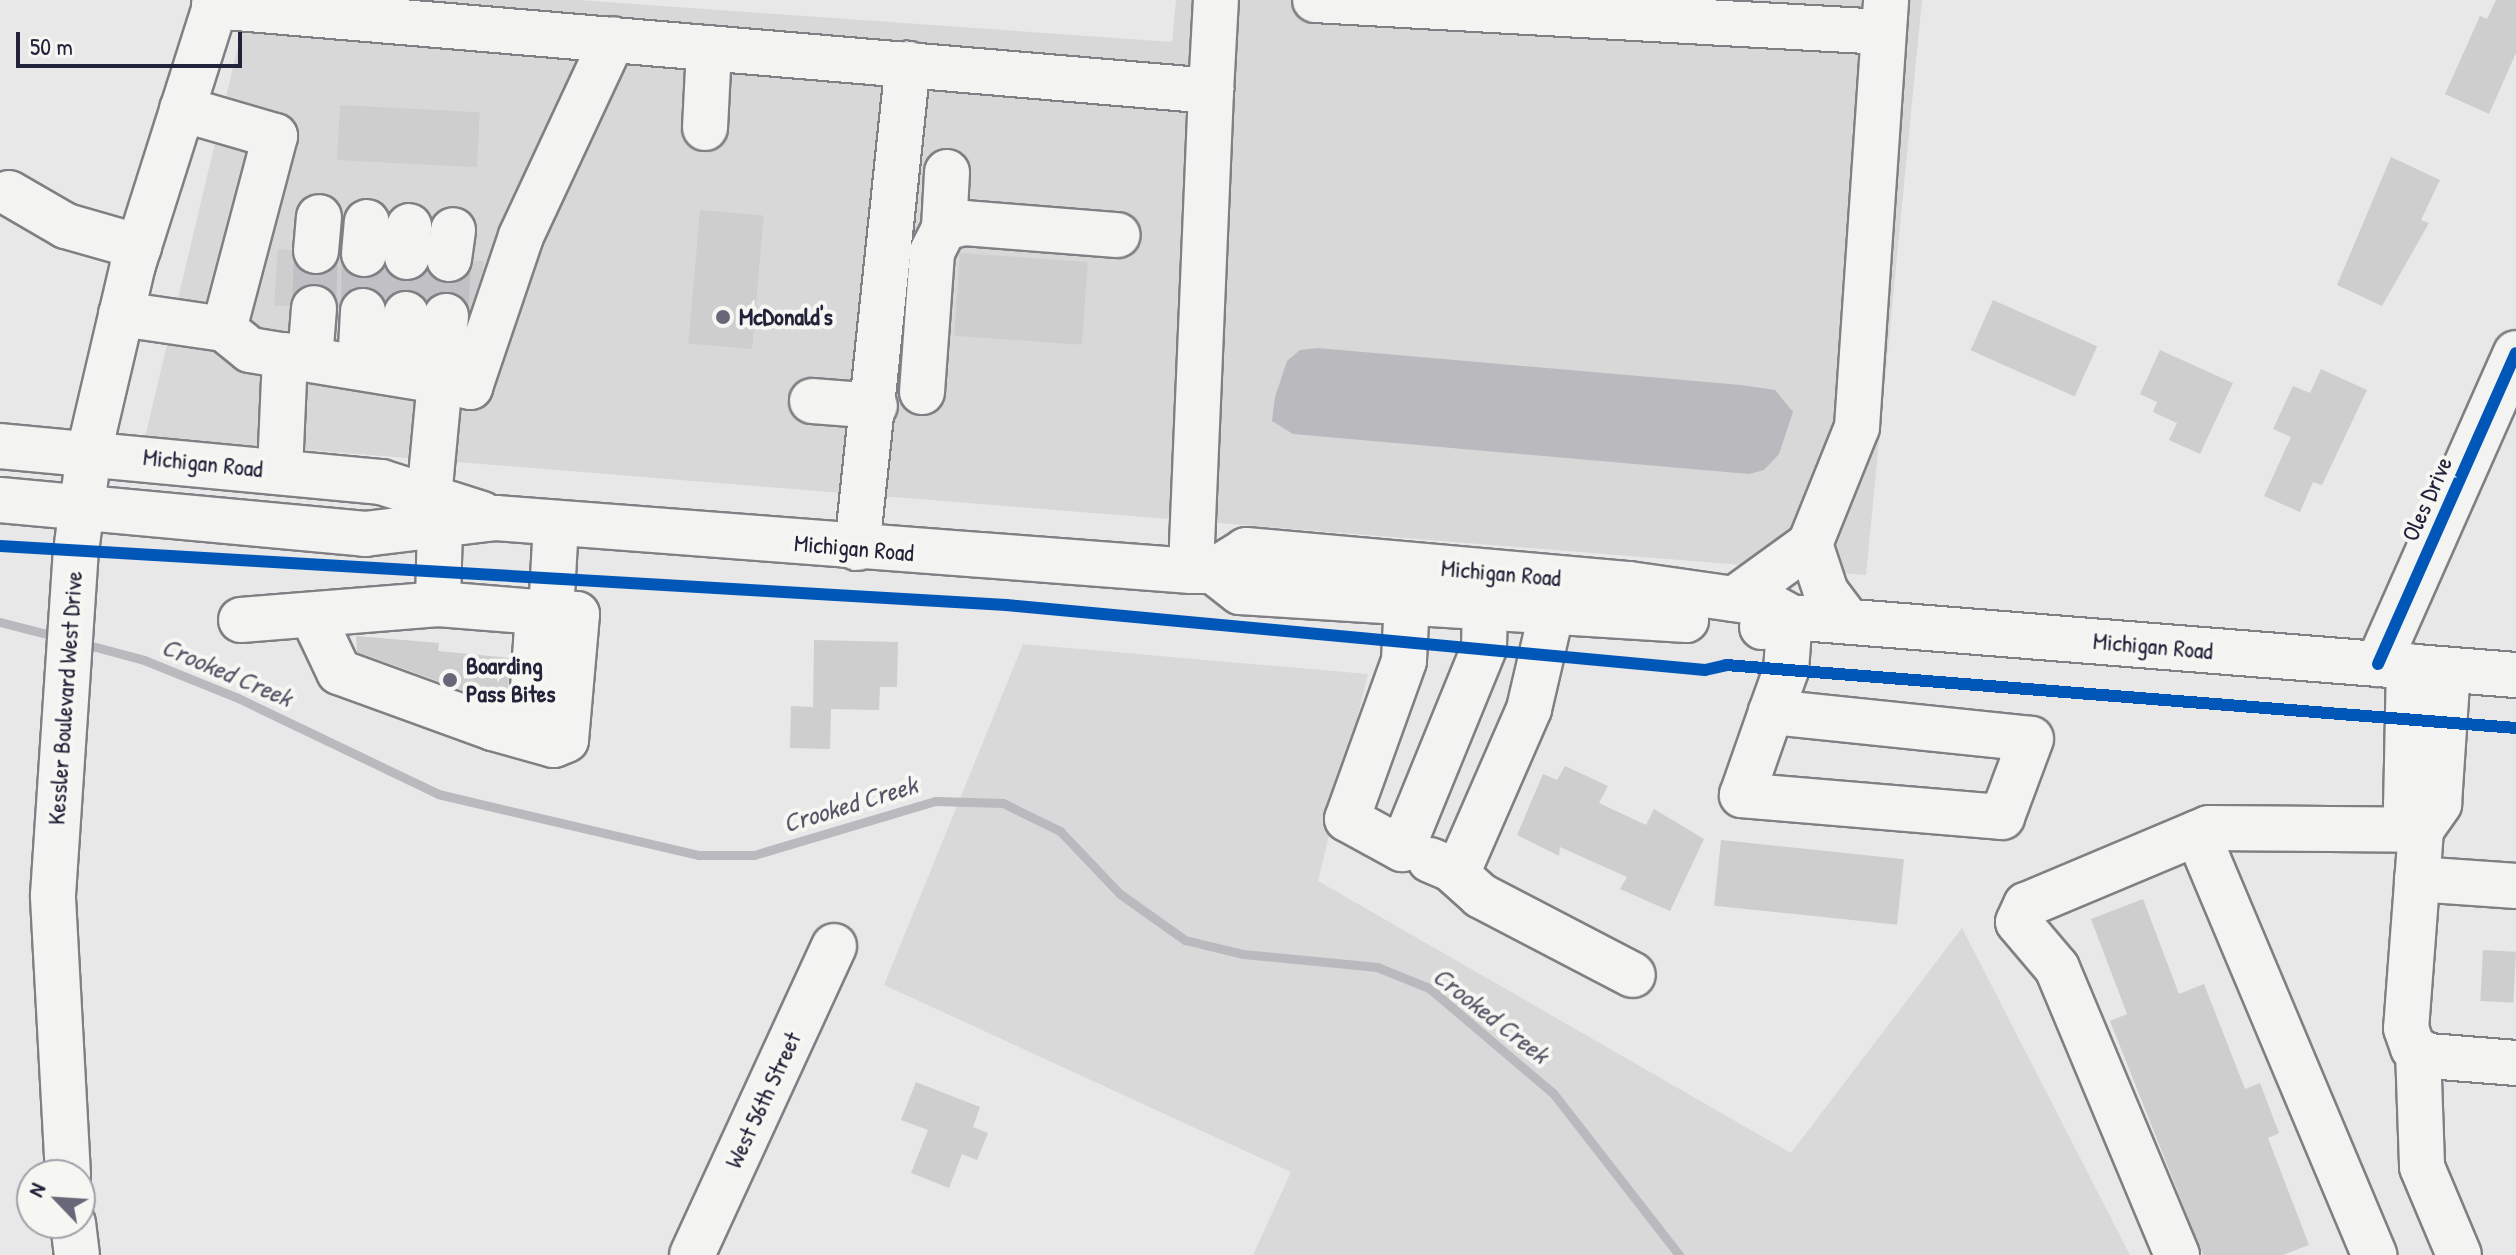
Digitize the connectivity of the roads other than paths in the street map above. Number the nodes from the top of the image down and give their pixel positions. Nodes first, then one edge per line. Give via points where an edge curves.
1 (1216, 0) edge
2 (1315, 0) edge
3 (216, 3) edge
4 (1760, 12) edge
5 (1885, 16) edge
6 (613, 39) junction
7 (709, 48) junction
8 (908, 64) junction
9 (1211, 91) junction
10 (182, 109) junction
11 (705, 128) dead end
12 (947, 172) dead end
13 (3, 202) edge
14 (944, 228) junction
15 (1118, 235) dead end
16 (139, 247) junction
17 (314, 308) tunnel mouth
18 (363, 311) tunnel mouth
19 (121, 314) junction
20 (426, 315) tunnel mouth
21 (224, 329) junction
22 (2516, 353) edge
23 (297, 357) junction
24 (360, 367) junction
25 (421, 378) junction
26 (922, 392) dead end
27 (812, 401) dead end
28 (875, 406) junction
29 (0, 446) edge
30 (89, 452) junction
31 (280, 471) junction
32 (0, 500) edge
33 (82, 505) junction
34 (435, 511) junction
35 (556, 523) junction
36 (1810, 544) junction
37 (857, 548) junction
38 (1202, 571) junction
39 (1734, 599) junction
40 (1407, 601) junction
41 (438, 604) junction
42 (1485, 605) junction
43 (1552, 610) junction
44 (544, 612) junction
45 (312, 615) junction
46 (1790, 617) junction
47 (241, 620) dead end
48 (1848, 621) junction
49 (2412, 667) junction
50 (2516, 675) edge
51 (1771, 712) junction
52 (2421, 830) junction
53 (2197, 833) junction
54 (1402, 849) junction
55 (1457, 874) junction
56 (2417, 879) junction
57 (2516, 886) edge
58 (834, 946) dead end
59 (1633, 975) dead end
60 (2418, 1050) junction
61 (2516, 1063) edge
62 (67, 1159) edge
63 (692, 1255) edge
64 (2177, 1255) edge
65 (2374, 1255) edge
66 (2459, 1255) edge

1 - 9 main road
2 - 4 main road
3 - 6 main road
3 - 10 main road, Kessler Boulevard West Drive
4 - 5 main road
5 - 36 main road via 1862,403 1847,459
6 - 7 main road
6 - 25 main road via 521,236 470,387
7 - 8 main road
7 - 11 main road
8 - 9 main road
8 - 28 main road
9 - 38 main road
10 - 16 main road, Kessler Boulevard West Drive
10 - 21 main road via 275,136
12 - 14 main road
13 - 16 main road
14 - 15 main road via 964,223
14 - 26 main road via 932,252
16 - 19 main road, Kessler Boulevard West Drive
17 - 23 main road
18 - 24 main road
19 - 21 main road
19 - 30 main road, Kessler Boulevard West Drive
20 - 25 main road
21 - 23 main road via 250,350
22 - 49 main road, Oles Drive
23 - 24 main road
23 - 31 main road
24 - 25 main road
25 - 34 main road
27 - 28 main road
28 - 37 main road
29 - 30 main road, Michigan Road
30 - 31 main road, Michigan Road
30 - 33 main road, Kessler Boulevard West Drive
31 - 34 main road, Michigan Road via 381,482
32 - 33 main road, Michigan Road
33 - 34 main road, Michigan Road via 365,534
33 - 62 main road, Kessler Boulevard West Drive via 62,707 53,895
34 - 35 main road, Michigan Road
34 - 41 main road
35 - 37 main road, Michigan Road
35 - 44 main road
36 - 39 main road
36 - 48 main road via 1826,592
37 - 38 main road, Michigan Road
38 - 39 main road, Michigan Road via 1246,550 1629,584
38 - 40 main road, Michigan Road via 1240,592
39 - 46 main road, Michigan Road via 1767,604
40 - 42 main road, Michigan Road
40 - 54 main road via 1404,661 1347,819
41 - 44 main road
41 - 45 main road
42 - 43 main road, Michigan Road
42 - 54 main road via 1484,648
43 - 46 main road, Michigan Road via 1760,628
43 - 55 main road via 1529,709
44 - 45 main road via 577,614 566,740 554,745 339,672
45 - 47 main road
46 - 48 main road, Michigan Road
46 - 51 main road via 1786,670
48 - 49 main road, Michigan Road
49 - 50 main road, Michigan Road
49 - 52 main road via 2439,804
51 - 51 main road via 2031,739 2002,817 1742,795
52 - 53 main road via 2264,826
52 - 56 main road
53 - 64 main road via 2026,905 2018,922 2057,968
53 - 65 main road
54 - 55 main road
55 - 59 main road via 1481,896
56 - 57 main road
56 - 60 main road via 2406,1028
58 - 63 main road, West 56th Street
60 - 61 main road
60 - 66 main road via 2422,1167

